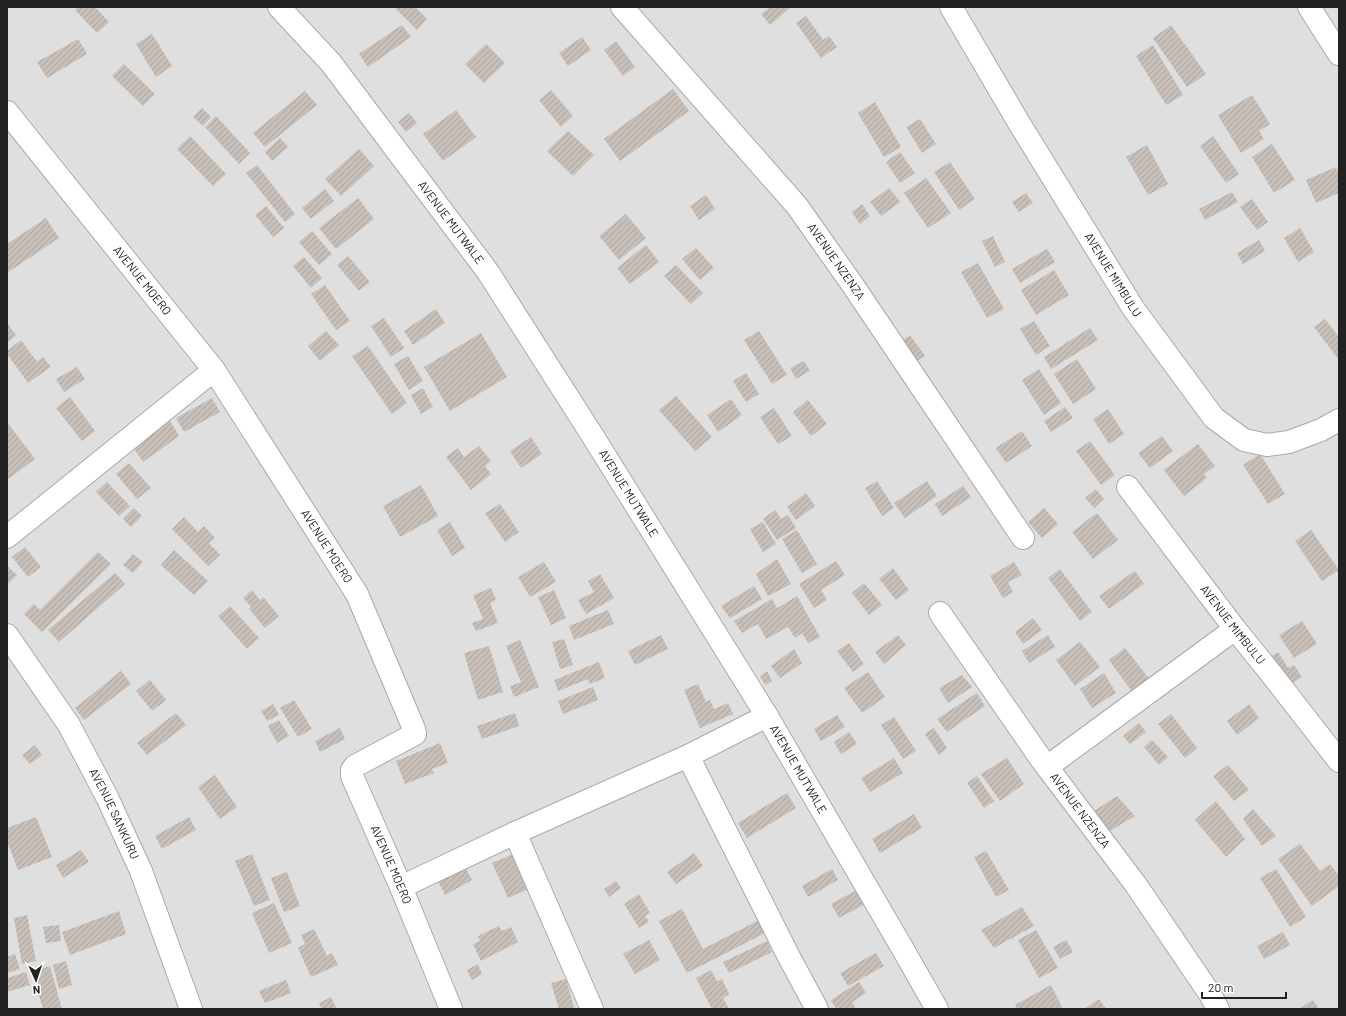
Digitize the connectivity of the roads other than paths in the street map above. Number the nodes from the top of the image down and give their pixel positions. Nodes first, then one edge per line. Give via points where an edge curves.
1 (279, 7) edge
2 (622, 7) edge
3 (951, 7) edge
4 (1309, 7) edge
5 (1339, 54) edge
6 (7, 112) edge
7 (214, 370) junction
8 (1339, 420) edge
9 (1128, 487) dead end
10 (7, 538) edge
11 (1023, 538) dead end
12 (940, 613) dead end
13 (1235, 629) junction
14 (7, 635) edge
15 (767, 716) junction
16 (688, 756) junction
17 (1339, 761) edge
18 (1046, 767) junction
19 (515, 833) junction
20 (401, 887) junction
21 (191, 1009) edge
22 (451, 1009) edge
23 (592, 1009) edge
24 (817, 1009) edge
25 (937, 1009) edge
26 (1218, 1009) edge

1 - 15 street, AVENUE MUTWALE via 330,63 488,272
2 - 11 street, AVENUE NZENZA via 797,206
3 - 8 street, AVENUE MIMBULU via 1133,308 1214,418 1244,440 1267,445 1289,442
4 - 5 street
6 - 7 street, AVENUE MOERO
7 - 10 street
7 - 20 street, AVENUE MOERO via 357,594 414,729 413,736 354,766 351,773
9 - 13 street, AVENUE MIMBULU
12 - 18 street, AVENUE NZENZA
13 - 17 street, AVENUE MIMBULU
13 - 18 street
14 - 21 street, AVENUE SANKURU via 68,725 107,797 141,871
15 - 16 street
15 - 25 street, AVENUE MUTWALE
16 - 19 street
16 - 24 street
18 - 26 street, AVENUE NZENZA via 1136,885
19 - 20 street
19 - 23 street
20 - 22 street, AVENUE MOERO

